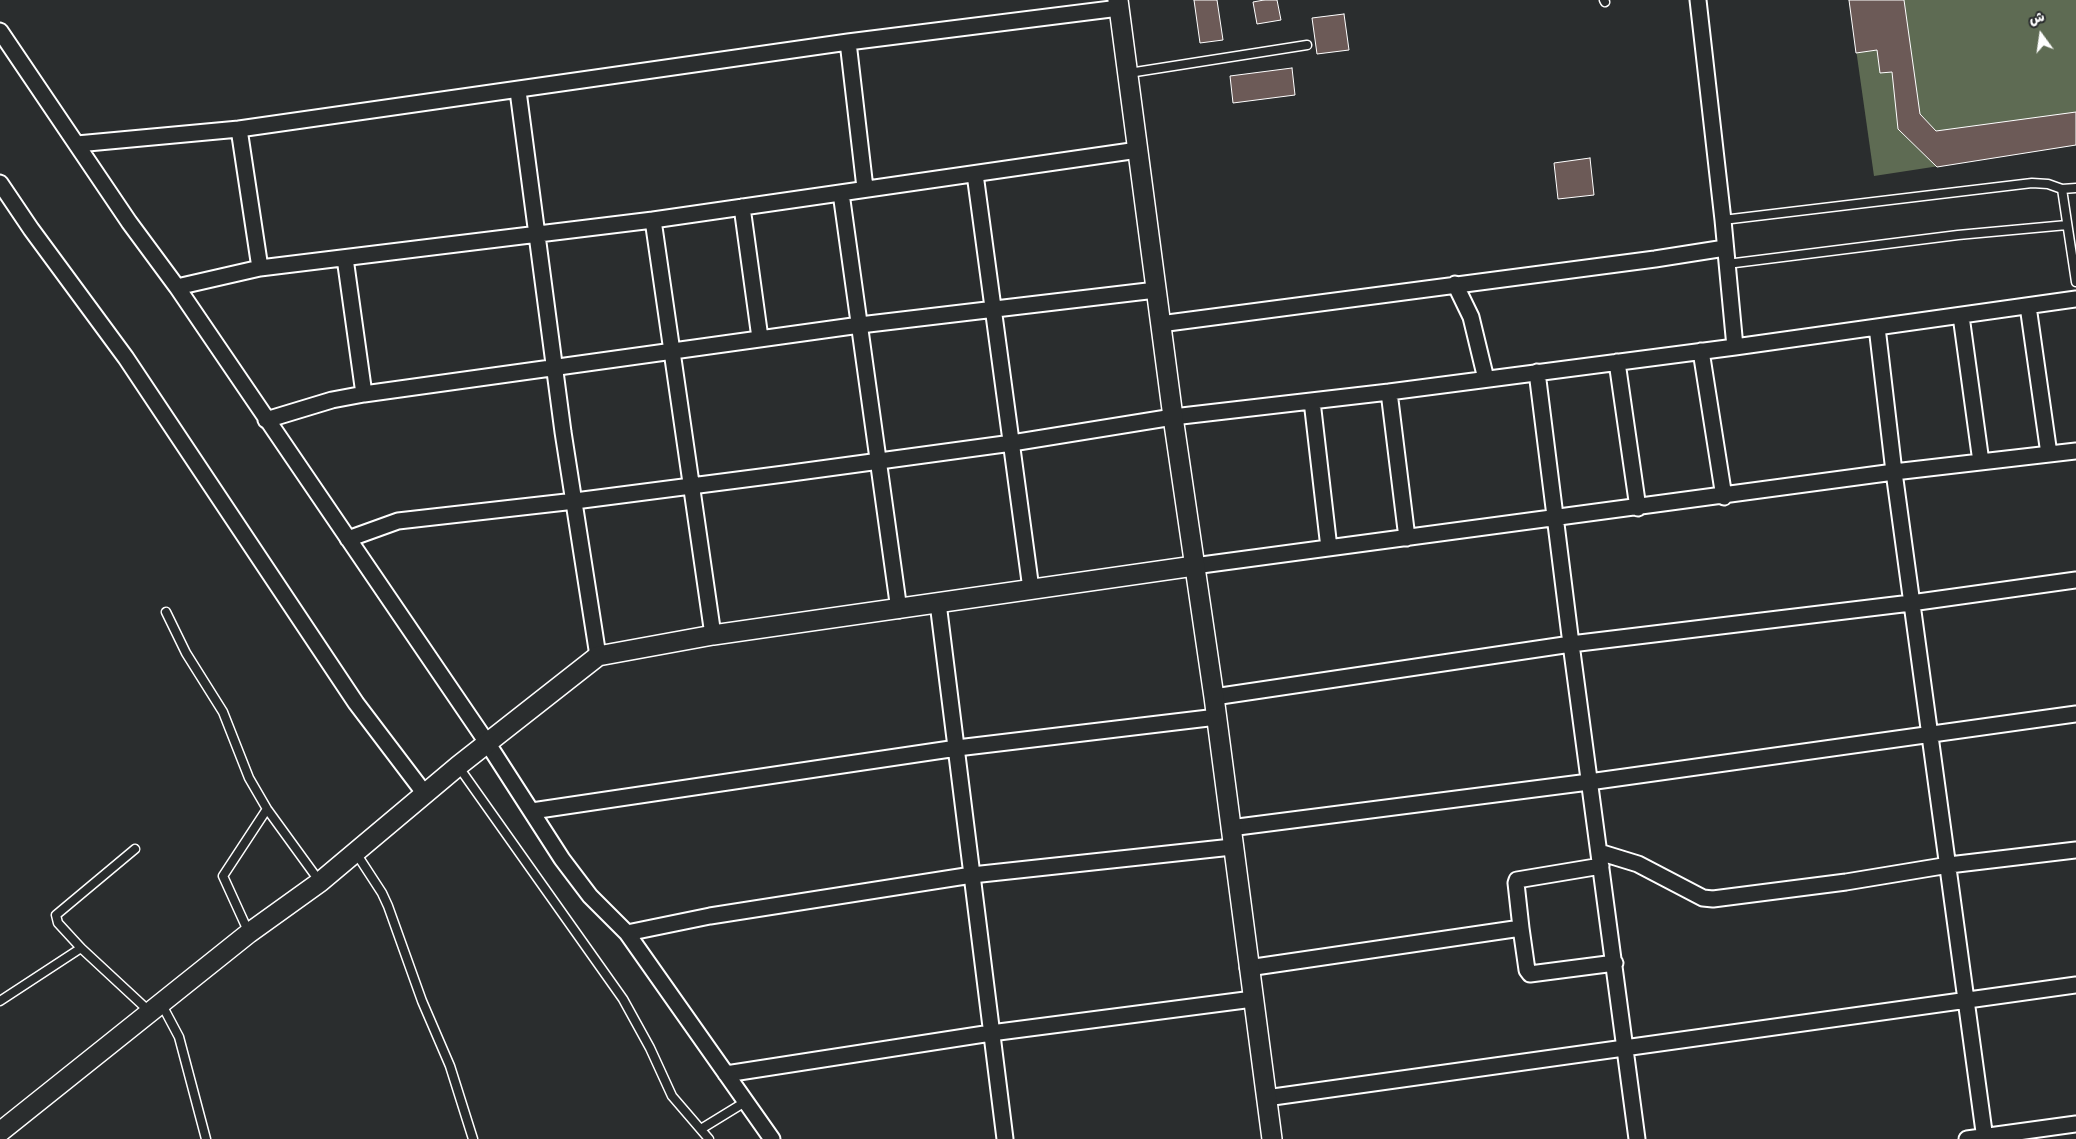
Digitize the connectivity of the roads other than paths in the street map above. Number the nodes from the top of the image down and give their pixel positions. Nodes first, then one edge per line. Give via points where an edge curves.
1 (1698, 0) edge
2 (1119, 4) edge
3 (0, 31) edge
4 (848, 42) junction
5 (1307, 45) dead end
6 (1129, 73) junction
7 (518, 91) junction
8 (239, 129) junction
9 (77, 144) junction
10 (1138, 150) junction
11 (975, 174) junction
12 (0, 183) edge
13 (865, 188) junction
14 (2076, 188) edge
15 (2062, 189) junction
16 (841, 193) junction
17 (742, 207) junction
18 (653, 220) junction
19 (1723, 220) junction
20 (2067, 225) junction
21 (538, 235) junction
22 (1726, 248) junction
23 (345, 258) junction
24 (1727, 264) junction
25 (260, 268) junction
26 (2076, 282) edge
27 (1455, 284) junction
28 (177, 287) junction
29 (1156, 290) junction
30 (2076, 299) edge
31 (2028, 306) junction
32 (992, 308) junction
33 (1961, 316) junction
34 (1160, 324) junction
35 (860, 325) junction
36 (1876, 327) junction
37 (760, 338) junction
38 (1735, 347) junction
39 (673, 350) junction
40 (1701, 351) junction
41 (1617, 362) junction
42 (554, 367) junction
43 (1538, 372) junction
44 (1486, 378) junction
45 (1389, 392) junction
46 (364, 394) junction
47 (1312, 401) junction
48 (1173, 416) junction
49 (266, 420) junction
50 (1012, 442) junction
51 (2076, 451) edge
52 (2049, 454) junction
53 (877, 460) junction
54 (1981, 462) junction
55 (1894, 472) junction
56 (692, 486) junction
57 (1724, 497) junction
58 (574, 502) junction
59 (1638, 508) junction
60 (1555, 518) junction
61 (1407, 538) junction
62 (348, 539) junction
63 (1330, 548) junction
64 (1194, 566) junction
65 (2076, 580) edge
66 (1032, 589) junction
67 (938, 603) junction
68 (1911, 603) junction
69 (899, 610) junction
70 (166, 612) dead end
71 (713, 635) junction
72 (1571, 644) junction
73 (598, 656) junction
74 (1214, 697) junction
75 (2076, 714) edge
76 (1217, 717) junction
77 (1930, 735) junction
78 (488, 744) junction
79 (957, 748) junction
80 (458, 766) junction
81 (1589, 782) junction
82 (424, 794) junction
83 (267, 809) junction
84 (532, 811) junction
85 (1230, 828) junction
86 (1232, 847) junction
87 (135, 848) dead end
88 (2076, 850) edge
89 (356, 853) junction
90 (1600, 859) junction
91 (1949, 865) junction
92 (972, 875) junction
93 (320, 882) junction
94 (1521, 928) junction
95 (249, 933) junction
96 (627, 933) junction
97 (80, 948) junction
98 (1615, 963) junction
99 (1248, 968) junction
100 (2076, 985) edge
101 (1253, 999) junction
102 (1967, 1001) junction
103 (0, 1002) edge
104 (156, 1009) junction
105 (992, 1032) junction
106 (1626, 1048) junction
107 (726, 1074) junction
108 (1266, 1098) junction
109 (746, 1102) junction
110 (2076, 1124) edge
111 (701, 1129) junction
112 (0, 1132) edge
113 (1985, 1138) edge
114 (206, 1139) edge
115 (473, 1139) edge
116 (709, 1139) edge
117 (772, 1139) edge
118 (1005, 1139) edge
119 (1272, 1139) edge
120 (1637, 1139) edge
121 (1967, 1139) edge

1 - 19 street
2 - 4 street
2 - 6 street
3 - 9 street
4 - 7 street
4 - 13 street
5 - 6 lane
6 - 10 street
7 - 8 street
7 - 21 street
8 - 9 street
8 - 25 street
9 - 28 street
10 - 11 street
10 - 29 street
11 - 13 street
11 - 32 street
12 - 82 street via 126,358 356,703
13 - 16 street
14 - 15 lane
15 - 19 lane via 2032,183
15 - 20 lane
16 - 17 street
16 - 35 street
17 - 18 street
17 - 37 street
18 - 21 street
18 - 39 street
19 - 22 street
20 - 24 lane
20 - 26 lane
21 - 23 street
21 - 42 street
22 - 24 street
22 - 27 street
23 - 25 street
23 - 46 street
24 - 38 street
25 - 28 street
27 - 34 street
27 - 44 street via 1471,317
28 - 49 street
29 - 32 street
29 - 34 street
30 - 31 street
31 - 33 street
31 - 52 street
32 - 35 street
32 - 50 street
33 - 36 street
33 - 54 street
34 - 48 street
35 - 37 street
35 - 53 street
36 - 38 street
36 - 55 street
37 - 39 street
38 - 40 street
39 - 42 street
39 - 56 street
40 - 41 street
40 - 57 street
41 - 43 street
41 - 59 street
42 - 46 street
42 - 58 street
43 - 44 street
43 - 60 street
44 - 45 street
45 - 47 street
45 - 61 street
46 - 49 street
47 - 48 street
47 - 63 street
48 - 50 street
48 - 64 street
49 - 62 street
50 - 53 street
50 - 66 street
51 - 52 street
52 - 54 street
53 - 56 street
53 - 69 street
54 - 55 street
55 - 57 street
55 - 68 street
56 - 58 street
56 - 71 street
57 - 59 street
58 - 62 street via 398,521
58 - 73 street
59 - 60 street
60 - 61 street
60 - 72 street
61 - 63 street
62 - 78 street
63 - 64 street
64 - 66 street
64 - 74 street
65 - 68 street
66 - 67 street
67 - 69 street
67 - 79 street
68 - 72 street
68 - 77 street
69 - 71 street
70 - 83 lane via 186,653 224,712 249,778
71 - 73 street
72 - 74 street
72 - 81 street
73 - 78 street
74 - 76 street
75 - 77 street
76 - 79 street
76 - 85 street
77 - 81 street
77 - 91 street
78 - 80 street
78 - 84 street
79 - 84 street
79 - 92 street
80 - 82 street
80 - 111 lane via 623,999 672,1096
81 - 85 street
81 - 90 street
82 - 89 street
83 - 93 lane
83 - 95 lane via 223,876
84 - 96 street via 590,896
85 - 86 street
86 - 92 street
86 - 99 street
87 - 97 lane via 56,915 58,923
88 - 91 street
89 - 93 street
89 - 115 lane via 388,906 422,1001 450,1066
90 - 91 street via 1638,864 1703,898 1713,899
90 - 94 street via 1517,880
90 - 98 street
91 - 102 street
92 - 96 street via 710,916
92 - 105 street
93 - 95 street
94 - 98 street via 1530,974
94 - 99 street
95 - 104 street
96 - 107 street
97 - 103 lane
97 - 104 lane
98 - 106 street
99 - 101 street
100 - 102 street
101 - 105 street
101 - 108 street
102 - 106 street
102 - 113 street
104 - 112 street
104 - 114 lane via 179,1037
105 - 107 street
105 - 118 street
106 - 108 street
106 - 120 street
107 - 109 street
108 - 119 street
109 - 111 lane
109 - 117 street
110 - 113 street
111 - 116 lane
113 - 121 street

